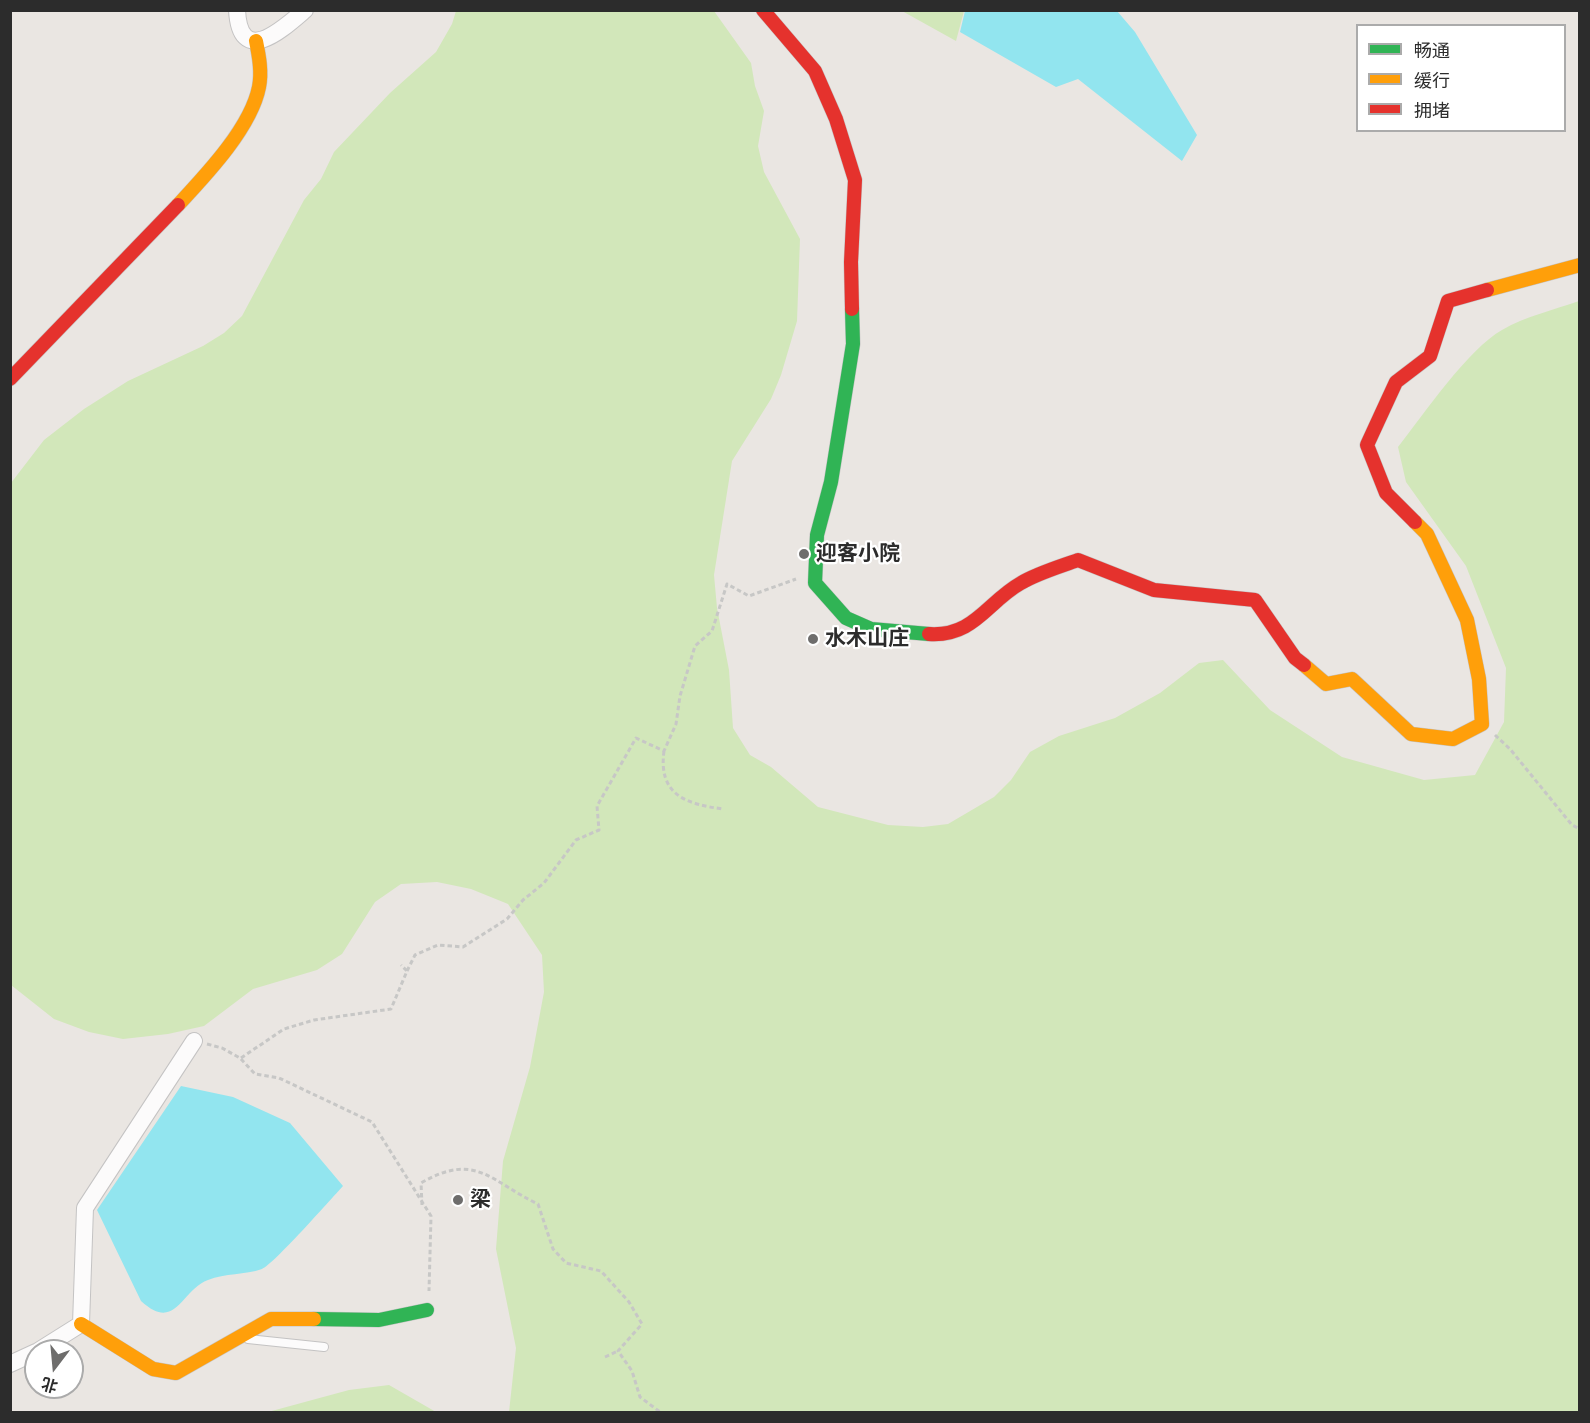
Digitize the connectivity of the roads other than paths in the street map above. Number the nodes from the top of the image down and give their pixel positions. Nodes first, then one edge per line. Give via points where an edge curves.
1 (237, 10) edge
2 (305, 10) edge
3 (763, 10) edge
4 (256, 41) junction
5 (1580, 265) edge
6 (10, 379) edge
7 (194, 1041) road end
8 (427, 1310) road end
9 (81, 1324) junction
10 (232, 1338) junction
11 (57, 1339) edge
12 (324, 1347) dead end
13 (24, 1357) edge
14 (10, 1364) edge

1 - 4 street via 246,36
2 - 4 street via 273,38
3 - 5 street via 815,71 836,119 855,180 853,344 831,482 817,535 815,583 846,618 871,629 947,634 972,623 1020,583 1078,560 1154,590 1255,600 1295,658 1326,684 1353,679 1412,734 1453,739 1482,724 1479,679 1467,620 1427,534 1386,493 1367,445 1396,382 1430,356 1448,301
4 - 6 street via 260,65 258,92 240,128 169,214 71,321
7 - 9 street via 86,1208
8 - 10 street via 379,1320 271,1319
9 - 10 street via 153,1369 176,1373
9 - 11 street
10 - 12 lane
13 - 14 street

